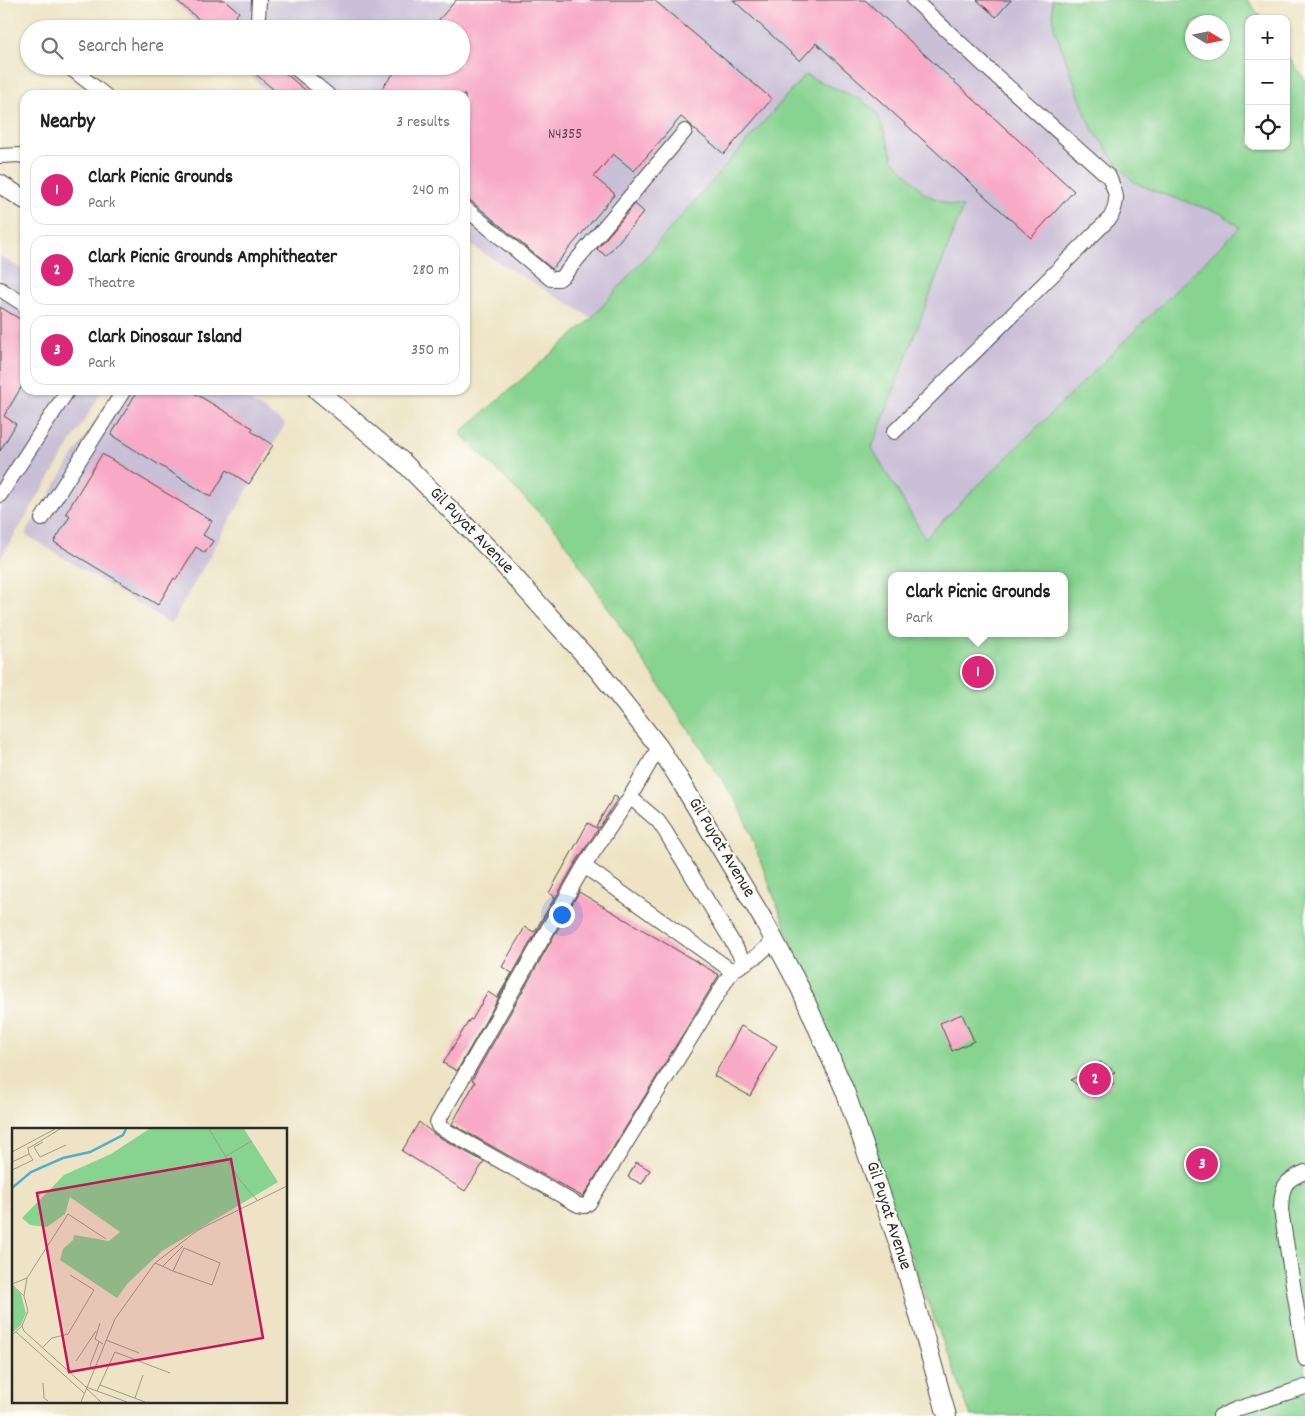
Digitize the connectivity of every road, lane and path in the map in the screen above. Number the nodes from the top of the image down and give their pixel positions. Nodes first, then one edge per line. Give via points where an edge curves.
1 (259, 0) edge
2 (914, 0) edge
3 (258, 20) edge
4 (79, 75) edge
5 (304, 75) edge
6 (99, 90) edge
7 (322, 90) edge
8 (685, 131) dead end
9 (20, 155) edge
10 (0, 156) edge
11 (0, 184) edge
12 (20, 197) edge
13 (470, 212) edge
14 (0, 289) edge
15 (20, 302) edge
16 (65, 395) edge
17 (121, 395) edge
18 (323, 395) edge
19 (894, 432) dead end
20 (0, 495) edge
21 (42, 519) dead end
22 (659, 747) junction
23 (630, 797) junction
24 (584, 866) junction
25 (775, 940) junction
26 (745, 963) junction
27 (732, 971) junction
28 (1305, 1172) edge
29 (1305, 1359) edge
30 (1305, 1388) edge
31 (947, 1416) edge
32 (1220, 1416) edge

1 - 3 lane
2 - 19 lane via 1109,177 1116,192 1116,204 1111,217
4 - 6 lane
5 - 7 lane
8 - 13 lane via 559,279 551,279
9 - 10 lane
11 - 12 main road
14 - 15 lane
16 - 20 lane
17 - 21 lane
18 - 22 main road, Gil Puyat Avenue via 404,462 492,552 597,669
22 - 23 lane
22 - 25 main road, Gil Puyat Avenue
23 - 24 lane
23 - 26 lane via 665,831
24 - 27 lane
24 - 27 lane via 438,1126 585,1206
25 - 26 lane
25 - 31 main road, Gil Puyat Avenue via 845,1091 900,1248
26 - 27 lane
28 - 29 lane via 1296,1175 1282,1190 1280,1210
30 - 32 lane

